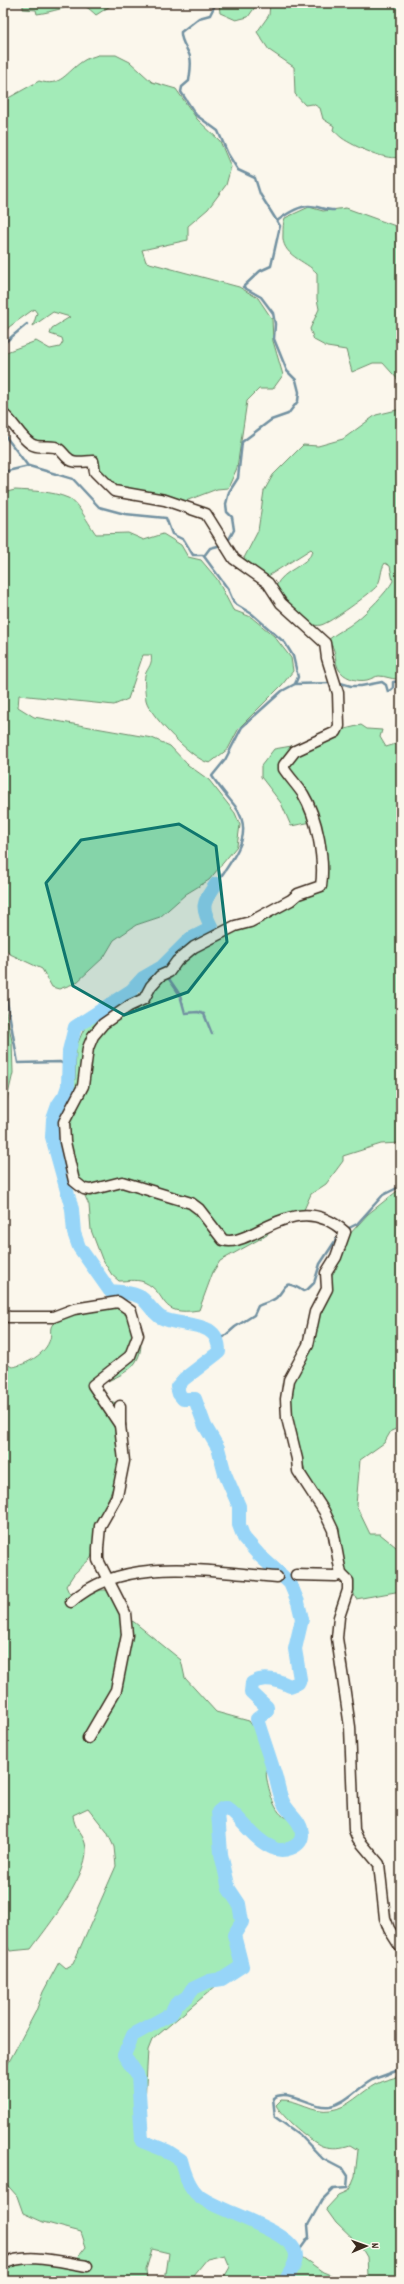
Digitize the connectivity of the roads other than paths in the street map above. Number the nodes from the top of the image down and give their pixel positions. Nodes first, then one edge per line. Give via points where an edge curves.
1 (3, 414) edge
2 (3, 1315) edge
3 (120, 1406) dead end
4 (120, 1426) junction
5 (341, 1574) junction
6 (296, 1575) dead end
7 (277, 1577) dead end
8 (107, 1579) junction
9 (71, 1602) dead end
10 (88, 1738) dead end
11 (399, 1944) edge
12 (3, 2264) edge
13 (87, 2266) dead end

1 - 5 street via 31,444 39,447 52,446 76,462 93,461 95,472 114,491 165,500 206,514 234,559 268,583 282,603 325,643 338,694 339,726 330,736 295,751 284,765 284,769 303,794 314,823 321,850 321,886 298,894 250,922 230,928 194,947 177,961 169,972 160,976 144,999 103,1024 93,1036 88,1048 86,1077 68,1112 64,1131 74,1181 79,1186 90,1190 122,1182 191,1203 199,1209 223,1240 236,1241 286,1218 310,1214 321,1216 345,1232 336,1258 326,1273 327,1289 315,1312 308,1345 289,1380 286,1399 287,1418 298,1471 333,1530
2 - 4 street via 9,1318 53,1317 74,1309 118,1302 127,1307 131,1311 138,1335 130,1356 93,1385
3 - 4 street
4 - 8 street via 124,1452 123,1471 117,1496 100,1526 98,1548 98,1560
5 - 6 street
5 - 11 street via 348,1581 348,1590 339,1617 337,1638 350,1727 354,1830 358,1839 379,1864 385,1918
7 - 8 street via 152,1570 126,1573
8 - 9 street via 81,1593
8 - 10 street via 125,1613 127,1635 116,1690
12 - 13 street via 15,2258 28,2258

